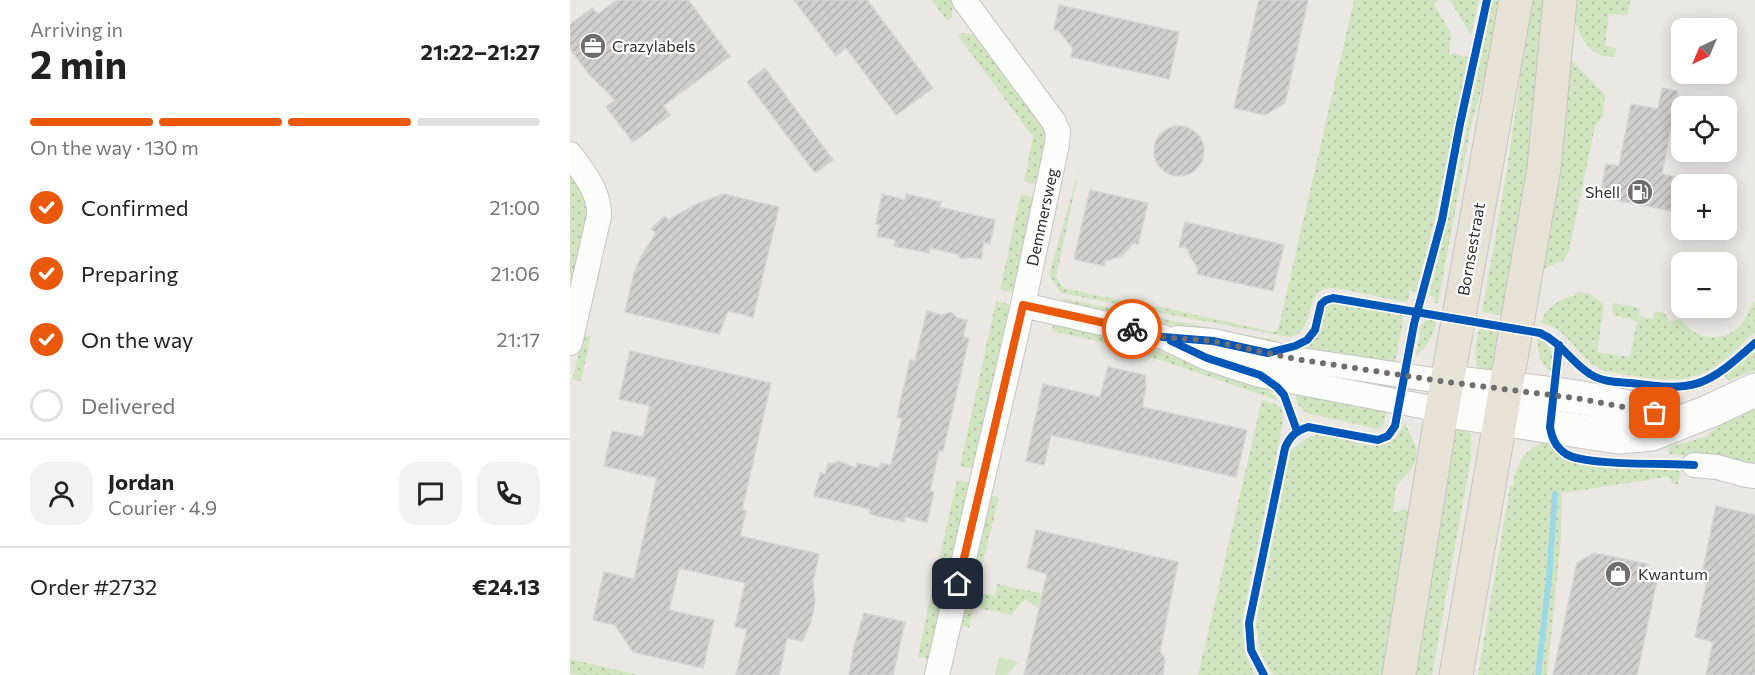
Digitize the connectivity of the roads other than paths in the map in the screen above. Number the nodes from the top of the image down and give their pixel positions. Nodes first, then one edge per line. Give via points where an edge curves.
1 (1516, 0) edge
2 (1560, 0) edge
3 (976, 4) edge
4 (570, 154) edge
5 (1023, 305) junction
6 (570, 343) edge
7 (1755, 390) edge
8 (1445, 396) junction
9 (1502, 404) junction
10 (1694, 465) dead end
11 (1755, 476) edge
12 (937, 675) edge
13 (1399, 675) edge
14 (1456, 675) edge

1 - 8 main road, Bornsestraat
2 - 9 main road via 1544,168
3 - 5 street, Demmersweg via 1058,132
4 - 6 street via 590,181 600,204
5 - 8 street via 1163,337 1208,358 1260,375
5 - 12 street, Demmersweg
7 - 9 street via 1681,422 1627,407
8 - 9 street
8 - 13 main road, Bornsestraat
9 - 14 main road
10 - 11 street

